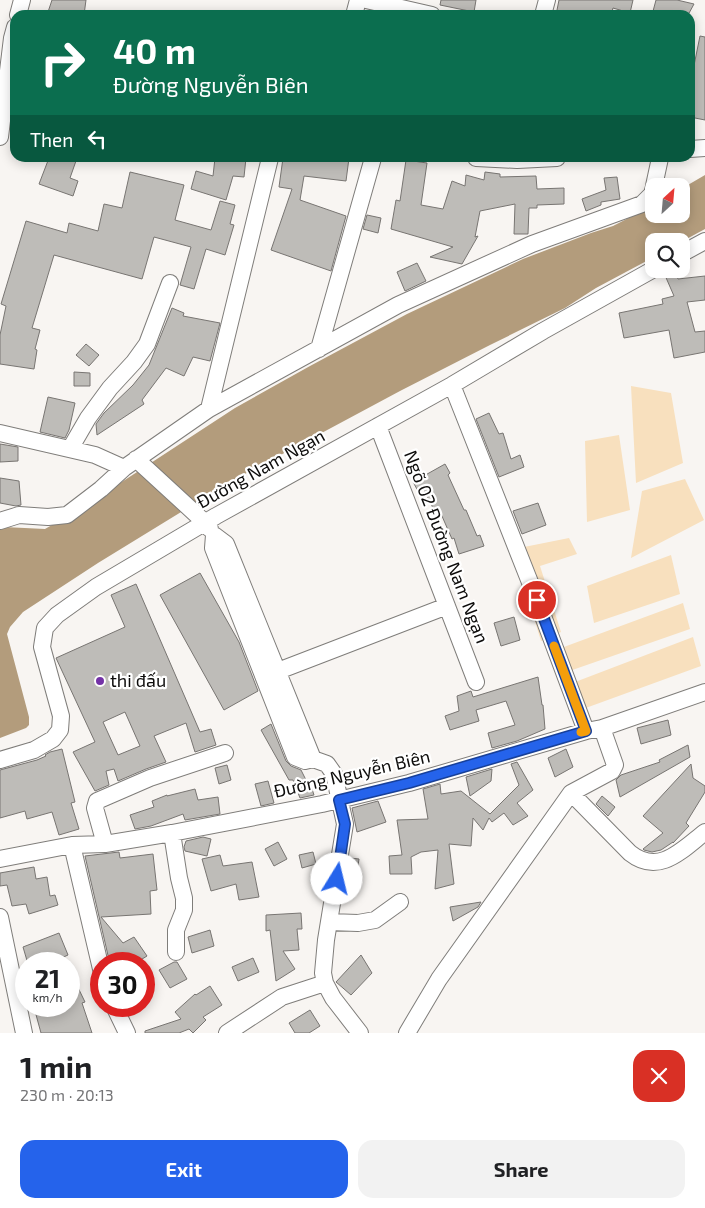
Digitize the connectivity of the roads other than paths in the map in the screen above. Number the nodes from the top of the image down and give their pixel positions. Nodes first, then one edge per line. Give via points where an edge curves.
1 (366, 0) edge
2 (410, 10) edge
3 (10, 43) edge
4 (0, 137) edge
5 (269, 162) edge
6 (372, 162) edge
7 (659, 162) edge
8 (656, 178) edge
9 (645, 201) edge
10 (705, 241) edge
11 (690, 249) edge
12 (645, 274) edge
13 (170, 283) dead end
14 (319, 349) junction
15 (452, 385) junction
16 (210, 409) junction
17 (378, 426) junction
18 (0, 433) edge
19 (70, 449) junction
20 (134, 464) junction
21 (0, 521) edge
22 (206, 525) junction
23 (447, 606) junction
24 (278, 671) junction
25 (476, 682) dead end
26 (705, 692) edge
27 (594, 729) junction
28 (225, 753) dead end
29 (313, 759) junction
30 (0, 760) edge
31 (571, 794) junction
32 (339, 800) junction
33 (705, 832) edge
34 (172, 833) junction
35 (105, 844) junction
36 (72, 845) junction
37 (0, 859) edge
38 (400, 902) dead end
39 (0, 917) edge
40 (329, 922) junction
41 (97, 952) edge
42 (176, 952) dead end
43 (325, 983) junction
44 (119, 1017) edge
45 (24, 1033) edge
46 (127, 1033) edge
47 (227, 1033) edge
48 (360, 1033) edge
49 (407, 1033) edge

1 - 2 street
3 - 4 street
5 - 16 street
6 - 14 street
7 - 8 street
9 - 14 street via 532,244 398,305
10 - 11 street
12 - 15 street, Đường Nam Ngạn
13 - 19 street via 147,344 88,418
14 - 16 street
15 - 17 street, Đường Nam Ngạn
15 - 27 street via 537,600
16 - 20 street
17 - 22 street, Đường Nam Ngạn
17 - 23 street, Ngõ 02 Đường Nam Ngạn
18 - 19 street
19 - 20 street
20 - 21 street via 66,515 19,515
20 - 22 street
22 - 24 street via 226,544
22 - 29 street via 295,757 305,761
22 - 30 street, Đường Nam Ngạn via 96,587 45,628 42,647 61,716 60,730 53,740 34,750
23 - 24 street
23 - 25 street, Ngõ 02 Đường Nam Ngạn
24 - 29 street
26 - 27 street, Đường Nguyễn Biên
27 - 31 street via 615,765 612,771
27 - 32 street, Đường Nguyễn Biên
28 - 35 street via 150,778 97,801 95,808
29 - 32 street via 327,764 334,774
31 - 33 street via 630,853 646,862 667,859
31 - 49 street via 438,979
32 - 34 street, Đường Nguyễn Biên
32 - 40 street via 345,824
34 - 35 street, Đường Nguyễn Biên
34 - 42 street via 184,898 184,910 176,930
35 - 36 street, Đường Nguyễn Biên
36 - 37 street, Đường Nguyễn Biên
36 - 41 street
38 - 40 street via 375,920 358,924
39 - 45 street
40 - 43 street via 323,973
43 - 47 street via 282,997
43 - 48 street
44 - 46 street

